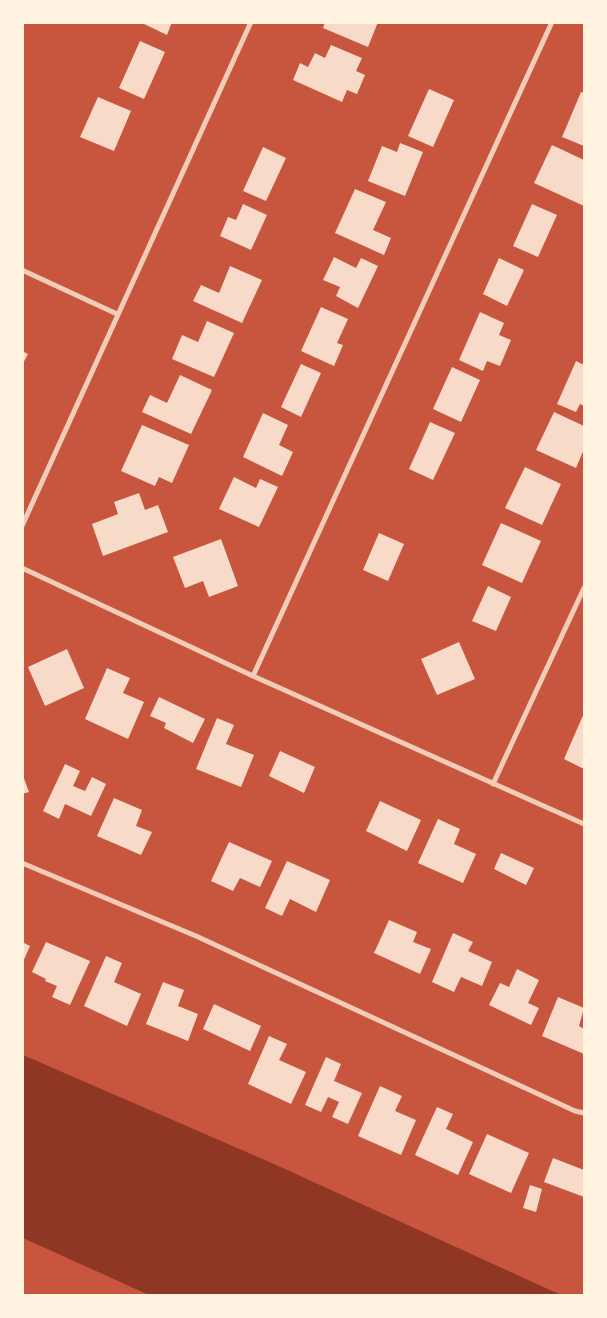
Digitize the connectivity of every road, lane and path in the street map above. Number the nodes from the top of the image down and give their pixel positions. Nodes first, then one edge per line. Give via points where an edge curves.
1 (251, 22) edge
2 (552, 22) edge
3 (22, 270) edge
4 (118, 314) junction
5 (22, 526) edge
6 (22, 568) edge
7 (584, 588) edge
8 (253, 676) junction
9 (493, 784) junction
10 (584, 824) edge
11 (22, 863) edge
12 (584, 1113) edge

1 - 4 street
2 - 8 street
3 - 4 street
4 - 5 street
6 - 8 street
7 - 9 street
8 - 9 street
9 - 10 street
11 - 12 street via 196,936

